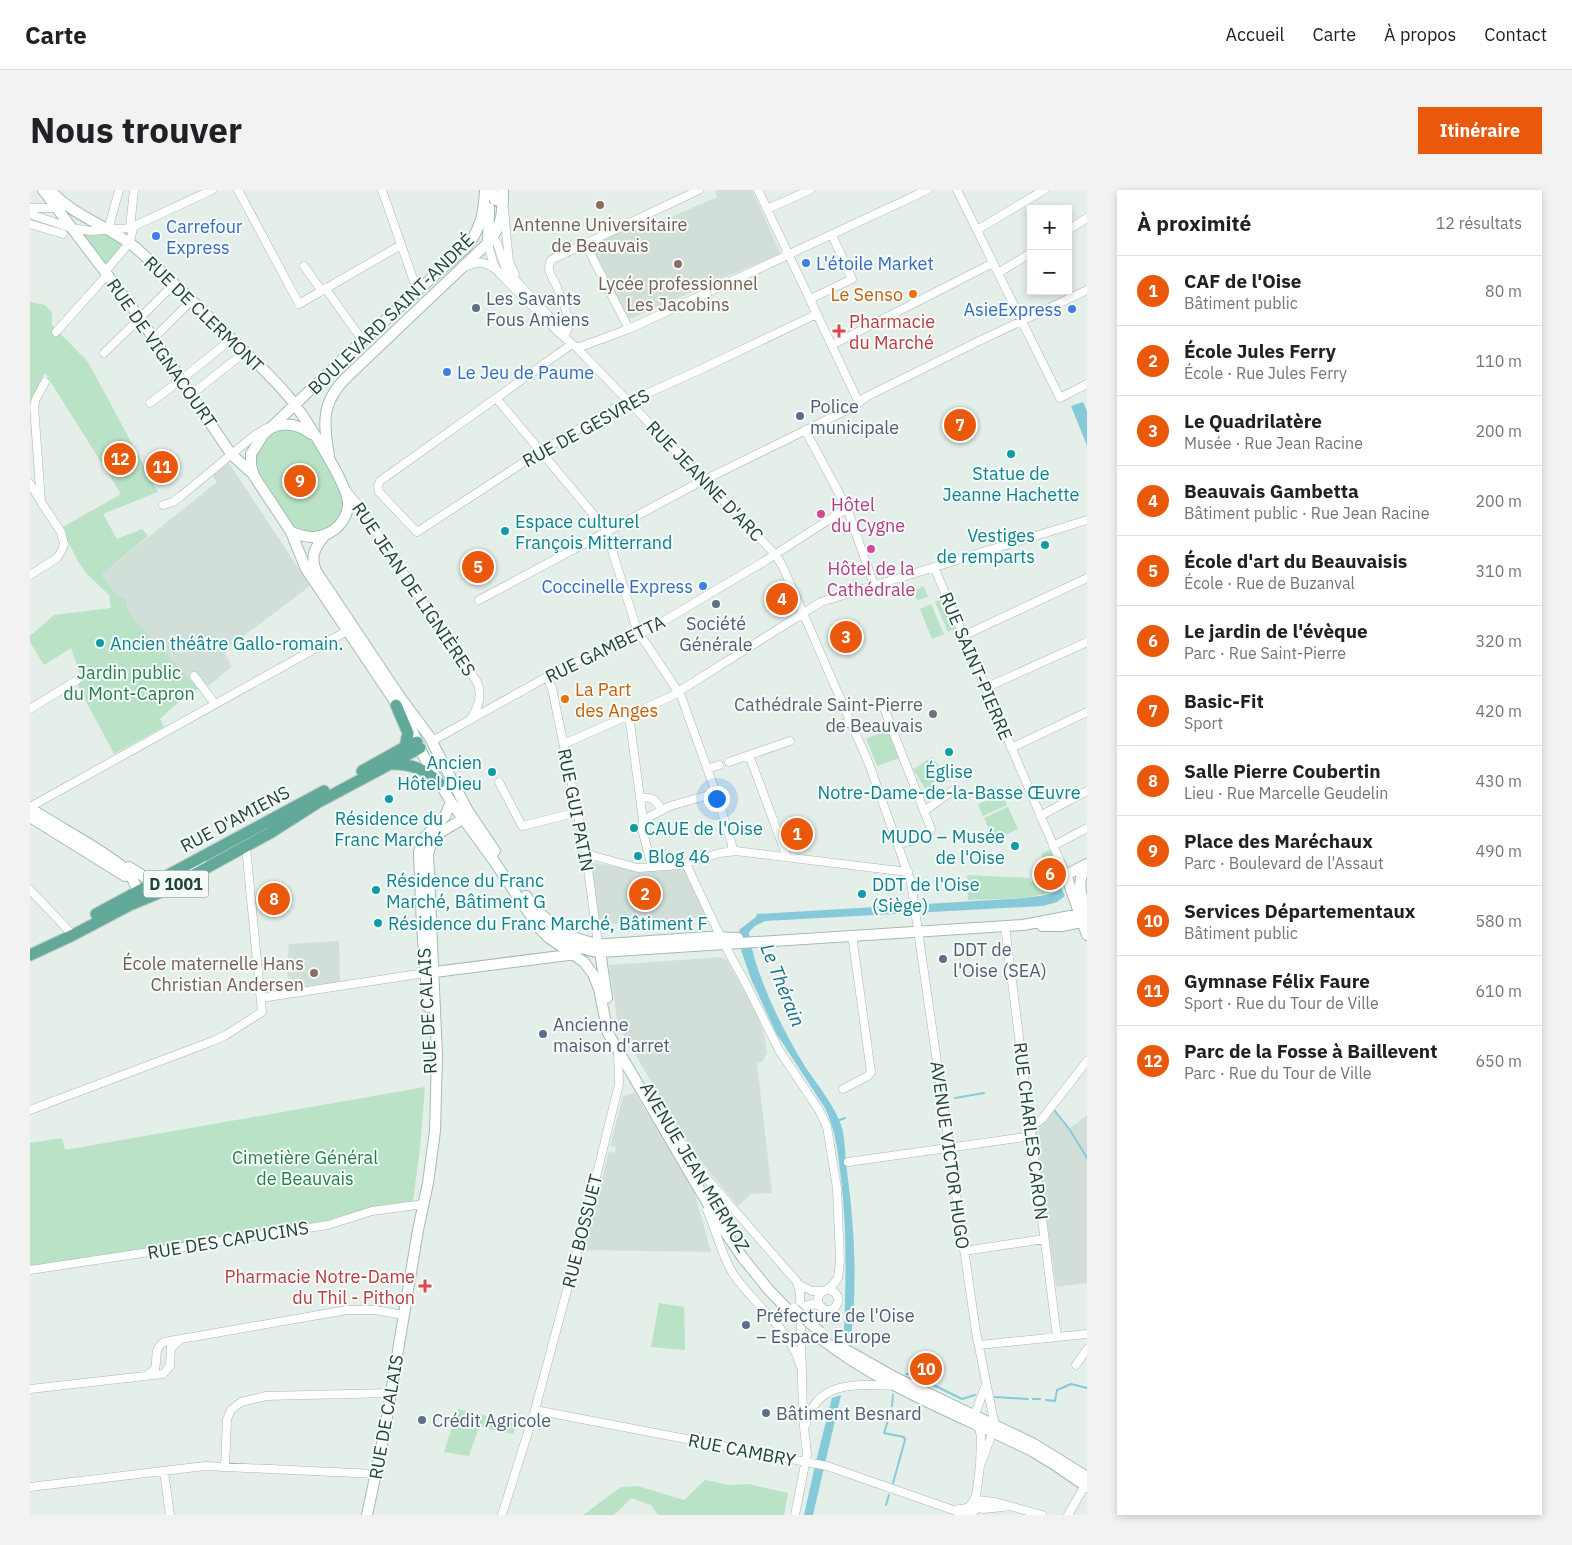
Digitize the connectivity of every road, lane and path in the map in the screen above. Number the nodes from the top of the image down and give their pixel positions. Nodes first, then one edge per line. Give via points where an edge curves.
1 (43, 190) edge
2 (50, 190) edge
3 (119, 190) edge
4 (134, 190) edge
5 (212, 190) edge
6 (238, 190) edge
7 (382, 190) edge
8 (486, 190) edge
9 (492, 190) edge
10 (503, 190) edge
11 (698, 190) edge
12 (758, 190) edge
13 (810, 190) edge
14 (927, 190) edge
15 (957, 190) edge
16 (1044, 190) edge
17 (199, 193) edge
18 (503, 202) junction
19 (30, 208) edge
20 (55, 208) junction
21 (767, 208) junction
22 (30, 214) edge
23 (79, 214) junction
24 (1087, 218) edge
25 (90, 220) junction
26 (30, 224) edge
27 (1072, 227) edge
28 (131, 228) junction
29 (85, 230) junction
30 (108, 230) junction
31 (977, 230) junction
32 (67, 231) junction
33 (832, 235) junction
34 (474, 238) junction
35 (489, 239) junction
36 (130, 242) junction
37 (585, 243) junction
38 (401, 245) junction
39 (1027, 255) edge
40 (789, 256) junction
41 (993, 262) junction
42 (304, 266) dead end
43 (457, 272) junction
44 (499, 273) junction
45 (998, 273) junction
46 (106, 274) junction
47 (175, 283) junction
48 (323, 289) junction
49 (417, 290) junction
50 (1087, 290) edge
51 (531, 295) junction
52 (810, 298) junction
53 (192, 300) junction
54 (817, 314) junction
55 (143, 315) junction
56 (1022, 321) junction
57 (629, 329) junction
58 (56, 332) dead end
59 (160, 332) dead end
60 (564, 335) junction
61 (232, 339) junction
62 (363, 341) junction
63 (832, 345) junction
64 (574, 346) junction
65 (245, 352) junction
66 (104, 353) dead end
67 (185, 376) junction
68 (44, 382) dead end
69 (1087, 384) edge
70 (198, 389) dead end
71 (496, 398) junction
72 (628, 401) junction
73 (150, 403) dead end
74 (859, 403) junction
75 (295, 404) junction
76 (276, 423) junction
77 (805, 430) junction
78 (267, 431) junction
79 (316, 438) junction
80 (541, 451) junction
81 (231, 454) junction
82 (331, 462) junction
83 (254, 476) junction
84 (704, 479) junction
85 (30, 484) edge
86 (345, 489) junction
87 (41, 502) junction
88 (163, 505) dead end
89 (846, 508) junction
90 (1087, 520) edge
91 (606, 531) junction
92 (291, 532) junction
93 (325, 535) junction
94 (775, 554) junction
95 (934, 567) junction
96 (30, 575) edge
97 (1087, 578) edge
98 (874, 586) junction
99 (479, 600) dead end
100 (803, 612) junction
101 (347, 631) junction
102 (639, 634) junction
103 (963, 636) junction
104 (1087, 642) edge
105 (194, 676) dead end
106 (546, 677) junction
107 (77, 680) dead end
108 (986, 688) junction
109 (679, 691) junction
110 (215, 704) junction
111 (396, 705) junction
112 (884, 708) dead end
113 (30, 709) edge
114 (1087, 712) edge
115 (629, 715) junction
116 (470, 719) junction
117 (851, 721) junction
118 (841, 725) dead end
119 (790, 741) dead end
120 (423, 744) junction
121 (564, 744) junction
122 (405, 747) junction
123 (1011, 748) junction
124 (750, 755) junction
125 (729, 762) dead end
126 (390, 764) junction
127 (719, 766) dead end
128 (707, 770) junction
129 (499, 782) dead end
130 (439, 783) junction
131 (954, 789) dead end
132 (1087, 791) edge
133 (716, 793) junction
134 (454, 798) junction
135 (640, 798) junction
136 (318, 803) junction
137 (30, 808) edge
138 (662, 810) junction
139 (924, 811) junction
140 (578, 812) junction
141 (465, 815) junction
142 (1040, 816) junction
143 (30, 817) edge
144 (643, 820) junction
145 (1087, 828) edge
146 (898, 845) junction
147 (246, 846) junction
148 (1053, 846) junction
149 (732, 851) junction
150 (586, 854) junction
151 (787, 857) junction
152 (115, 861) junction
153 (686, 864) junction
154 (1087, 866) edge
155 (652, 867) junction
156 (908, 872) junction
157 (1066, 875) junction
158 (125, 876) dead end
159 (157, 881) junction
160 (137, 889) junction
161 (30, 890) edge
162 (1073, 893) junction
163 (151, 896) junction
164 (518, 896) junction
165 (1082, 900) junction
166 (1085, 917) edge
167 (1059, 918) junction
168 (1023, 925) junction
169 (1005, 926) junction
170 (918, 931) junction
171 (70, 933) junction
172 (1087, 934) edge
173 (852, 935) junction
174 (722, 941) junction
175 (599, 948) junction
176 (586, 949) junction
177 (30, 954) edge
178 (574, 955) junction
179 (429, 973) junction
180 (261, 998) junction
181 (618, 1050) junction
182 (1087, 1061) edge
183 (844, 1089) dead end
184 (30, 1110) edge
185 (667, 1122) junction
186 (1030, 1126) junction
187 (1032, 1136) junction
188 (949, 1148) junction
189 (848, 1162) dead end
190 (688, 1170) junction
191 (422, 1204) junction
192 (1044, 1239) junction
193 (964, 1251) junction
194 (30, 1270) edge
195 (797, 1282) junction
196 (825, 1291) junction
197 (822, 1307) junction
198 (797, 1312) junction
199 (404, 1315) junction
200 (802, 1330) junction
201 (1087, 1334) edge
202 (819, 1335) junction
203 (787, 1337) junction
204 (1057, 1337) junction
205 (180, 1340) junction
206 (979, 1345) junction
207 (1087, 1348) edge
208 (1076, 1365) dead end
209 (802, 1372) junction
210 (146, 1376) junction
211 (985, 1378) junction
212 (896, 1386) junction
213 (30, 1390) edge
214 (391, 1393) junction
215 (535, 1410) junction
216 (982, 1423) junction
217 (805, 1434) junction
218 (810, 1462) junction
219 (980, 1466) junction
220 (225, 1467) junction
221 (164, 1472) junction
222 (376, 1474) junction
223 (1086, 1483) edge
224 (30, 1487) edge
225 (976, 1503) junction
226 (170, 1515) edge
227 (367, 1515) edge
228 (502, 1515) edge
229 (795, 1515) edge
230 (1042, 1515) edge
231 (1068, 1515) edge

1 - 20 main road
2 - 23 main road, RUE DE CLERMONT
3 - 30 street
4 - 28 street
5 - 17 street
6 - 48 street via 299,304
7 - 38 street
8 - 34 main road, BOULEVARD SAINT-ANDRÉ via 482,218
8 - 35 main road
9 - 18 main road via 495,200
10 - 18 main road, BOULEVARD SAINT-ANDRÉ
11 - 37 street
12 - 21 street
13 - 21 street
14 - 33 street
15 - 31 street
16 - 31 street
17 - 28 street
18 - 35 main road, BOULEVARD SAINT-ANDRÉ via 501,222
18 - 51 street via 509,262
19 - 20 street
20 - 23 main road
20 - 32 main road
21 - 40 street
22 - 32 street
23 - 25 main road, RUE DE CLERMONT
24 - 27 street
25 - 29 street
25 - 30 main road, RUE DE CLERMONT
26 - 32 street
28 - 30 street
28 - 36 street
29 - 30 street, RUE DE CLERMONT
29 - 32 street, RUE DE CLERMONT
30 - 36 main road, RUE DE CLERMONT
31 - 41 street
32 - 46 main road, RUE DE VIGNACOURT
33 - 40 street
33 - 52 street via 852,278
34 - 35 main road via 480,234
34 - 49 main road, BOULEVARD SAINT-ANDRÉ
35 - 43 main road, BOULEVARD SAINT-ANDRÉ
35 - 44 street, RUE JEANNE D'ARC via 493,263
35 - 51 street, RUE JEANNE D'ARC via 498,246 505,268
36 - 46 street
36 - 47 main road, RUE DE CLERMONT
37 - 57 street
37 - 60 street via 550,262 549,269 568,319 569,326
38 - 48 street
38 - 49 street
39 - 45 street
40 - 52 street
40 - 57 street
41 - 45 street
41 - 63 street
42 - 48 street
43 - 44 street via 479,262 489,264
43 - 82 main road, BOULEVARD SAINT-ANDRÉ via 331,395 324,428
44 - 60 street, RUE JEANNE D'ARC
45 - 56 street
46 - 55 main road, RUE DE VIGNACOURT
46 - 58 street
47 - 53 main road, RUE DE CLERMONT
47 - 55 street
48 - 62 street
49 - 62 main road, BOULEVARD SAINT-ANDRÉ
50 - 56 street
51 - 60 street, RUE JEANNE D'ARC
52 - 54 street
53 - 59 street
53 - 61 main road, RUE DE CLERMONT
54 - 63 street
54 - 72 street, RUE DE GESVRES
55 - 66 street
55 - 67 main road, RUE DE VIGNACOURT
56 - 69 street via 1060,398
56 - 74 street
57 - 64 street
60 - 64 street, RUE JEANNE D'ARC
61 - 65 main road, RUE DE CLERMONT
61 - 67 street
62 - 75 main road, BOULEVARD SAINT-ANDRÉ
63 - 74 street
64 - 71 street
64 - 72 street, RUE JEANNE D'ARC
65 - 70 street
65 - 75 main road, RUE DE CLERMONT
67 - 73 street
67 - 81 main road, RUE DE VIGNACOURT
68 - 87 street via 34,406
71 - 80 street
71 - 80 street, RUE DE GESVRES via 384,478 378,485 379,492 417,532
72 - 80 street, RUE DE GESVRES
72 - 84 street, RUE JEANNE D'ARC
74 - 77 street
75 - 76 main road, BOULEVARD SAINT-ANDRÉ
75 - 79 main road, RUE DE CLERMONT
76 - 78 main road, BOULEVARD SAINT-ANDRÉ
76 - 81 street
77 - 84 street
77 - 89 street
78 - 79 main road via 280,424 292,425 305,429
78 - 83 main road via 251,454
79 - 82 main road
80 - 91 street
81 - 83 main road, RUE DE VIGNACOURT
81 - 88 street via 178,499
82 - 86 main road
83 - 92 main road
84 - 91 street
84 - 94 street, RUE JEANNE D'ARC
85 - 87 street
86 - 93 main road via 348,506 344,518 338,527
86 - 116 street, RUE JEAN DE LIGNIÈRES via 477,682 479,700
87 - 96 street via 61,532 64,544 57,558
89 - 94 street, RUE GAMBETTA
89 - 98 street
90 - 95 street
91 - 99 street
91 - 102 street
92 - 93 main road via 308,538
92 - 101 main road via 306,569
93 - 120 main road via 313,556 316,571
94 - 100 street, RUE JEANNE D'ARC
94 - 102 street, RUE GAMBETTA
95 - 98 street
95 - 103 street, RUE SAINT-PIERRE
97 - 103 street
98 - 100 street via 821,602
100 - 109 street
100 - 117 street, RUE JEANNE D'ARC
101 - 110 street
101 - 111 main road
102 - 106 street, RUE GAMBETTA
102 - 109 street
103 - 108 street, RUE SAINT-PIERRE
104 - 108 street
105 - 110 street
106 - 116 street, RUE GAMBETTA
106 - 121 street, RUE GUI PATIN via 552,688
107 - 113 street
108 - 123 street, RUE SAINT-PIERRE
109 - 115 street
109 - 128 street
110 - 137 street
111 - 120 main road
111 - 122 main road via 408,733
112 - 139 street
114 - 123 street
115 - 121 street
115 - 135 street
116 - 120 street, RUE GAMBETTA / D 1001
117 - 118 street
117 - 146 street, AVENUE VICTOR HUGO
119 - 124 street
120 - 122 main road, D 1001
120 - 126 main road, RUE D'AMIENS / D 1001
120 - 130 main road
120 - 134 main road
121 - 140 street, RUE GUI PATIN
122 - 159 main road, RUE D'AMIENS / D 1001
123 - 142 street, RUE SAINT-PIERRE
124 - 125 street
124 - 151 street
126 - 130 main road via 416,767
126 - 136 main road, RUE D'AMIENS / D 1001
127 - 128 street
128 - 133 street
129 - 140 street via 522,826
130 - 134 main road
131 - 139 street
132 - 142 street
133 - 138 street
133 - 149 street
134 - 141 main road
134 - 179 main road, RUE DE CALAIS via 446,816 424,838 419,852
135 - 138 street via 654,800
135 - 144 street
136 - 147 main road, RUE D'AMIENS / D 1001
136 - 159 main road, RUE D'AMIENS
137 - 152 main road
138 - 144 street
139 - 146 street via 930,832
140 - 150 street, RUE GUI PATIN
141 - 164 main road
141 - 175 main road via 540,914
141 - 179 main road, RUE DE CALAIS via 440,832 429,850
142 - 148 street, RUE SAINT-PIERRE
143 - 158 main road
144 - 155 street via 642,829
145 - 148 street
146 - 156 street, AVENUE VICTOR HUGO
147 - 163 main road, RUE D'AMIENS / D 1001
147 - 180 street
148 - 157 street, RUE SAINT-PIERRE
149 - 151 street
149 - 153 street
150 - 155 street via 632,867
150 - 175 street, RUE GUI PATIN
151 - 156 street
152 - 159 main road
152 - 160 main road via 131,874
153 - 155 street
153 - 174 street
154 - 157 main road
154 - 165 main road via 1080,880
156 - 170 street, AVENUE VICTOR HUGO
157 - 162 main road, RUE SAINT-PIERRE
157 - 165 street, RUE SAINT-PIERRE
159 - 160 main road, RUE D'AMIENS / D 1001
160 - 163 main road via 143,895
160 - 171 main road, RUE D'AMIENS / D 1001
161 - 171 street
162 - 166 main road, RUE SAINT-PIERRE
162 - 167 main road via 1070,908
163 - 171 main road, RUE D'AMIENS / D 1001
164 - 176 main road via 548,929
164 - 178 main road, AVENUE JEAN MERMOZ via 544,933
165 - 166 main road, RUE SAINT-PIERRE
166 - 167 main road
166 - 168 main road via 1057,926
166 - 172 main road
167 - 168 main road
168 - 169 main road
169 - 170 main road
169 - 186 street, RUE CHARLES CARON
170 - 173 main road
170 - 188 street, AVENUE VICTOR HUGO
171 - 177 main road, RUE D'AMIENS / D 1001
173 - 174 main road
173 - 183 street via 871,1072
174 - 175 main road
174 - 196 street via 779,1050 819,1110 826,1127 837,1188 840,1261 838,1278
175 - 176 main road via 592,945
175 - 185 main road, AVENUE JEAN MERMOZ via 613,1028
176 - 178 main road
178 - 179 main road
178 - 181 main road, AVENUE JEAN MERMOZ via 596,978 606,1026
179 - 180 street
179 - 191 main road, RUE DE CALAIS via 437,1055 437,1114
180 - 184 street via 262,1012 226,1035
181 - 190 main road, AVENUE JEAN MERMOZ
181 - 215 street, RUE BOSSUET via 619,1084
182 - 186 street via 1042,1119
185 - 195 street via 703,1174
185 - 198 main road, AVENUE JEAN MERMOZ via 737,1241
186 - 187 street, RUE CHARLES CARON
187 - 188 street
187 - 192 street, RUE CHARLES CARON
188 - 189 street
188 - 193 street, AVENUE VICTOR HUGO
190 - 198 main road, AVENUE JEAN MERMOZ via 747,1264 778,1300
190 - 203 street via 731,1270
191 - 194 street, RUE DES CAPUCINS via 372,1211 335,1223 292,1231
191 - 199 main road, RUE DE CALAIS
192 - 193 street
192 - 204 street, RUE CHARLES CARON
193 - 206 street, AVENUE VICTOR HUGO
195 - 196 street via 808,1290
195 - 198 street via 800,1293
196 - 197 street via 818,1299
196 - 197 street via 835,1294 837,1302 831,1309
197 - 198 street via 810,1304
198 - 200 street
198 - 202 main road, AVENUE JEAN MERMOZ, bridge
199 - 205 street via 347,1310
199 - 214 main road, RUE DE CALAIS
200 - 203 street via 796,1336
200 - 209 street
201 - 204 street
202 - 212 main road, AVENUE JEAN MERMOZ via 858,1365
202 - 216 main road, AVENUE JEAN MERMOZ
203 - 209 street
204 - 206 street
205 - 210 street via 172,1348 167,1371
205 - 210 street via 160,1345 156,1366
206 - 211 street, AVENUE VICTOR HUGO
207 - 208 street
209 - 217 street
210 - 213 street
211 - 216 street, AVENUE VICTOR HUGO
211 - 216 street, AVENUE VICTOR HUGO via 990,1408
212 - 216 main road, AVENUE JEAN MERMOZ
212 - 217 street via 834,1389 813,1405
214 - 220 street via 266,1396 241,1402 231,1410 228,1419
214 - 222 main road, RUE DE CALAIS
215 - 218 street, RUE CAMBRY
215 - 228 street, RUE BOSSUET
216 - 219 street, AVENUE VICTOR HUGO
216 - 219 street, AVENUE VICTOR HUGO
216 - 223 main road, AVENUE JEAN MERMOZ
216 - 223 main road, AVENUE JEAN MERMOZ via 1040,1447 1073,1467
217 - 218 street
218 - 225 street, RUE CAMBRY via 945,1507 963,1509
218 - 229 street
219 - 225 street, AVENUE VICTOR HUGO
220 - 221 street
220 - 222 street
221 - 224 street
221 - 226 street
222 - 227 main road, RUE DE CALAIS
223 - 231 street
225 - 230 street, RUE CAMBRY

